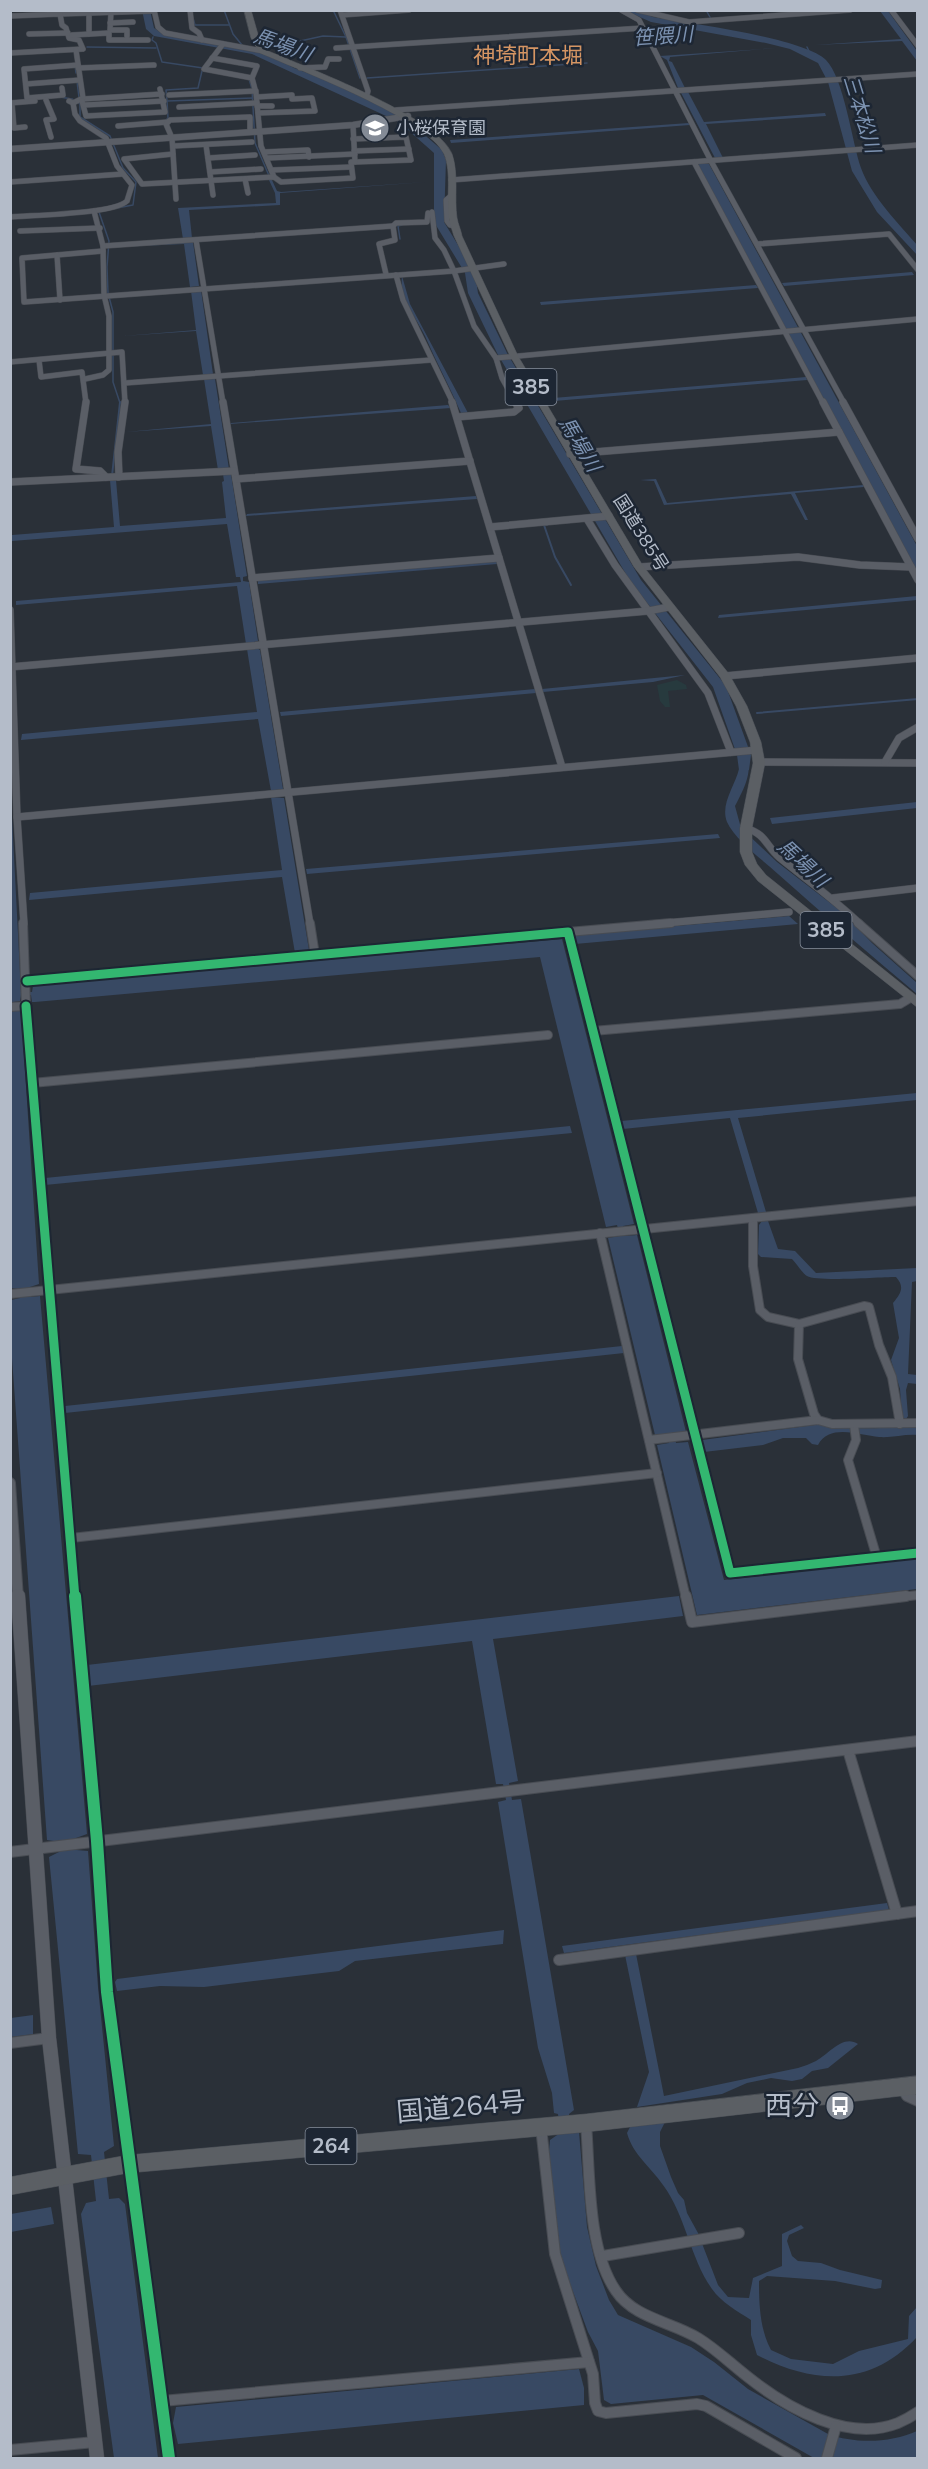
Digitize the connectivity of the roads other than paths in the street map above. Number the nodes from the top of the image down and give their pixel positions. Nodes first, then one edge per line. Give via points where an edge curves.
1 (190, 10) edge
2 (247, 10) edge
3 (621, 10) edge
4 (637, 10) edge
5 (850, 10) edge
6 (891, 10) edge
7 (141, 11) edge
8 (154, 11) edge
9 (408, 11) edge
10 (111, 12) junction
11 (791, 12) edge
12 (89, 13) junction
13 (341, 13) edge
14 (782, 13) edge
15 (60, 14) junction
16 (648, 14) junction
17 (712, 15) dead end
18 (10, 16) edge
19 (640, 19) junction
20 (716, 20) junction
21 (133, 22) dead end
22 (110, 23) junction
23 (54, 25) dead end
24 (62, 25) junction
25 (643, 28) junction
26 (29, 34) dead end
27 (68, 34) junction
28 (89, 34) junction
29 (148, 40) dead end
30 (202, 40) junction
31 (125, 41) junction
32 (221, 46) junction
33 (918, 46) edge
34 (350, 47) junction
35 (76, 50) junction
36 (263, 51) junction
37 (10, 52) edge
38 (212, 58) junction
39 (154, 65) dead end
40 (78, 66) junction
41 (300, 68) junction
42 (918, 74) edge
43 (234, 75) junction
44 (252, 78) junction
45 (80, 80) junction
46 (26, 84) junction
47 (62, 88) dead end
48 (675, 90) junction
49 (236, 92) junction
50 (254, 93) junction
51 (169, 95) dead end
52 (367, 95) junction
53 (49, 98) junction
54 (164, 101) junction
55 (79, 102) junction
56 (11, 104) edge
57 (255, 104) junction
58 (272, 106) dead end
59 (396, 110) junction
60 (258, 113) junction
61 (81, 116) junction
62 (406, 117) junction
63 (183, 119) junction
64 (168, 122) junction
65 (353, 124) junction
66 (118, 126) dead end
67 (25, 127) dead end
68 (255, 131) junction
69 (51, 137) dead end
70 (172, 138) junction
71 (353, 139) junction
72 (252, 142) dead end
73 (113, 143) junction
74 (206, 145) junction
75 (918, 145) edge
76 (173, 146) junction
77 (10, 149) edge
78 (409, 149) junction
79 (264, 152) junction
80 (354, 153) junction
81 (173, 154) junction
82 (255, 155) dead end
83 (309, 157) junction
84 (208, 158) junction
85 (268, 158) junction
86 (712, 161) junction
87 (694, 162) junction
88 (353, 164) junction
89 (261, 169) dead end
90 (272, 170) junction
91 (210, 172) junction
92 (123, 174) junction
93 (274, 177) junction
94 (244, 179) junction
95 (451, 180) junction
96 (211, 181) junction
97 (10, 182) edge
98 (175, 182) junction
99 (248, 193) dead end
100 (213, 195) dead end
101 (452, 195) junction
102 (176, 199) dead end
103 (94, 211) junction
104 (432, 212) junction
105 (447, 212) junction
106 (10, 217) edge
107 (393, 226) junction
108 (455, 226) junction
109 (100, 228) junction
110 (20, 231) dead end
111 (196, 240) junction
112 (757, 244) junction
113 (106, 247) junction
114 (57, 255) junction
115 (504, 264) dead end
116 (470, 269) junction
117 (918, 270) edge
118 (454, 271) junction
119 (386, 274) junction
120 (396, 275) junction
121 (204, 288) junction
122 (107, 294) junction
123 (60, 300) junction
124 (918, 319) edge
125 (803, 330) junction
126 (790, 331) junction
127 (111, 353) junction
128 (511, 357) junction
129 (498, 358) junction
130 (39, 360) junction
131 (431, 360) junction
132 (10, 362) edge
133 (219, 376) junction
134 (85, 380) junction
135 (125, 383) junction
136 (457, 417) junction
137 (839, 432) junction
138 (570, 454) junction
139 (470, 461) junction
140 (234, 471) junction
141 (112, 477) junction
142 (236, 479) junction
143 (10, 482) edge
144 (606, 516) junction
145 (588, 519) junction
146 (490, 527) junction
147 (918, 540) edge
148 (499, 558) junction
149 (639, 567) junction
150 (910, 567) junction
151 (252, 578) junction
152 (918, 580) edge
153 (667, 607) junction
154 (10, 610) edge
155 (649, 611) junction
156 (519, 623) junction
157 (263, 645) junction
158 (918, 658) edge
159 (12, 667) edge
160 (725, 676) junction
161 (918, 727) edge
162 (754, 750) junction
163 (732, 752) junction
164 (759, 762) junction
165 (885, 762) junction
166 (918, 763) edge
167 (562, 767) junction
168 (288, 793) junction
169 (17, 818) junction
170 (746, 828) junction
171 (918, 888) edge
172 (833, 898) junction
173 (789, 912) dead end
174 (568, 932) junction
175 (315, 955) junction
176 (918, 976) edge
177 (27, 981) junction
178 (914, 1001) edge
179 (26, 1006) junction
180 (12, 1007) edge
181 (593, 1031) junction
182 (548, 1035) dead end
183 (32, 1083) junction
184 (918, 1201) edge
185 (753, 1218) junction
186 (643, 1229) junction
187 (600, 1233) junction
188 (48, 1290) junction
189 (13, 1293) edge
190 (799, 1324) junction
191 (818, 1420) junction
192 (918, 1423) edge
193 (900, 1424) junction
194 (856, 1429) junction
195 (694, 1436) junction
196 (650, 1440) junction
197 (657, 1473) junction
198 (10, 1483) edge
199 (71, 1538) junction
200 (13, 1543) edge
201 (918, 1553) edge
202 (877, 1558) junction
203 (918, 1595) edge
204 (918, 1741) edge
205 (848, 1750) junction
206 (97, 1840) junction
207 (35, 1849) junction
208 (10, 1852) edge
209 (918, 1911) edge
210 (897, 1914) junction
211 (559, 1960) dead end
212 (49, 2038) junction
213 (10, 2043) edge
214 (909, 2086) edge
215 (918, 2101) edge
216 (580, 2123) junction
217 (547, 2126) junction
218 (128, 2164) junction
219 (64, 2175) junction
220 (10, 2186) edge
221 (739, 2233) dead end
222 (603, 2256) junction
223 (589, 2362) junction
224 (162, 2401) junction
225 (918, 2412) edge
226 (835, 2430) junction
227 (95, 2442) junction
228 (10, 2450) edge
229 (97, 2458) edge
230 (169, 2458) edge
231 (796, 2458) edge
232 (827, 2458) edge

1 - 30 street via 191,25
2 - 36 highway
3 - 19 street
4 - 16 street
5 - 11 street
6 - 33 street
7 - 8 street
7 - 10 street
8 - 30 street via 160,30
9 - 13 street
10 - 12 street
10 - 22 street
11 - 14 street
12 - 15 street
12 - 28 street
13 - 34 street
14 - 20 street
15 - 18 street
15 - 24 street
16 - 19 street
16 - 20 street via 689,22
17 - 20 street
19 - 25 street
21 - 22 street
22 - 31 street via 110,30 127,30
23 - 24 street
24 - 27 street
25 - 34 street
25 - 48 street
26 - 27 street
27 - 28 street
27 - 35 street via 69,38 79,40 83,49
28 - 31 street via 109,33 109,40
29 - 31 street
30 - 32 street
32 - 36 street
32 - 38 street
34 - 41 street via 335,45 340,61 328,59 325,67
34 - 52 street
35 - 37 street
35 - 40 street
36 - 41 highway, 国道385号 / 385
38 - 43 street via 204,69
38 - 44 street via 257,66
39 - 40 street
40 - 45 street
40 - 46 street via 24,69
41 - 52 highway, 国道385号 / 385
42 - 48 street
43 - 44 street
43 - 49 street
44 - 50 street
45 - 46 street
45 - 55 street
46 - 53 street via 27,98
47 - 53 street via 63,95
48 - 59 street
48 - 86 street
49 - 50 street
49 - 51 street
50 - 57 street
50 - 60 street via 312,98 315,111
52 - 59 highway, 国道385号 / 385
53 - 55 street
53 - 56 street
53 - 69 street via 54,119 46,120
54 - 55 street
54 - 55 street via 161,92
54 - 61 street via 165,112
55 - 61 street
55 - 61 street
56 - 67 street via 14,128
57 - 58 street
57 - 60 street
57 - 63 street via 181,107
59 - 62 highway, 国道385号 / 385
60 - 68 street
61 - 73 street
62 - 65 street
62 - 95 highway, 国道385号 / 385 via 447,152
63 - 64 street
63 - 68 street via 250,117
64 - 66 street
64 - 70 street
65 - 68 street
65 - 71 street
68 - 70 street
68 - 79 street
70 - 73 street
70 - 76 street
71 - 78 street via 406,137
71 - 80 street
72 - 74 street
73 - 77 street
73 - 92 street via 112,157
74 - 76 street
74 - 84 street
75 - 86 street
76 - 81 street
78 - 80 street
78 - 88 street via 411,160
79 - 83 street via 308,150
79 - 85 street
80 - 83 street
80 - 88 street
81 - 98 street
81 - 98 street via 124,159 142,184
82 - 84 street
83 - 85 street
84 - 91 street
85 - 90 street
86 - 87 street
86 - 112 street
87 - 95 street
87 - 126 street
88 - 90 street
88 - 93 street via 353,178 280,182
89 - 91 street
90 - 93 street
91 - 96 street
92 - 97 street
92 - 103 street via 132,185 128,202
93 - 94 street
94 - 96 street
94 - 99 street
95 - 101 highway, 国道385号 / 385
96 - 98 street
96 - 100 street
98 - 102 street
101 - 105 street via 446,200
101 - 108 highway, 国道385号 / 385
103 - 106 street
103 - 109 street
104 - 105 street
104 - 107 street via 428,213 427,222
104 - 118 street via 435,238
105 - 108 street via 447,221
107 - 111 street
107 - 119 street via 395,240 379,244
108 - 116 highway, 国道385号 / 385
109 - 110 street
109 - 113 street
111 - 113 street
111 - 121 street
112 - 117 street via 889,234
112 - 125 street
113 - 114 street
113 - 122 street
114 - 123 street
114 - 123 street via 22,258 24,303
115 - 116 street
116 - 118 street
116 - 128 highway, 国道385号 / 385
118 - 120 street
118 - 129 street via 474,326
119 - 120 street
119 - 121 street
120 - 131 street via 403,300
121 - 122 street
121 - 133 street
122 - 123 street
122 - 127 street
124 - 125 street
125 - 126 street
125 - 147 street
126 - 128 street
126 - 137 street
127 - 130 street
127 - 134 street via 108,372
127 - 135 street via 122,352
128 - 129 street
128 - 138 highway, 国道385号 / 385
129 - 136 street via 502,378 518,411
130 - 132 street
130 - 134 street via 43,377 82,372
131 - 133 street
131 - 136 street
133 - 135 street
133 - 140 street
134 - 141 street via 84,428 76,470 100,471
135 - 141 street via 126,399
136 - 139 street
137 - 138 street
137 - 150 street
138 - 144 highway, 国道385号 / 385
139 - 142 street
139 - 146 street
140 - 141 street
140 - 142 street
141 - 143 street
142 - 151 street
144 - 145 street
144 - 149 highway, 国道385号 / 385
145 - 146 street
145 - 155 street
146 - 148 street
148 - 151 street
148 - 156 street
149 - 150 street via 798,557
149 - 153 highway, 国道385号 / 385
150 - 152 street
151 - 157 street
153 - 155 street
153 - 160 highway, 国道385号 / 385
154 - 159 street
155 - 156 street
155 - 163 street via 708,693
156 - 157 street
156 - 167 street
157 - 159 street
157 - 168 street
158 - 160 street
159 - 169 street
160 - 162 highway, 国道385号 / 385 via 736,695
161 - 165 street via 899,738
162 - 163 street
162 - 164 highway, 国道385号 / 385
163 - 167 street
164 - 165 street
164 - 170 highway, 国道385号 / 385
165 - 166 street
167 - 168 street
168 - 169 street
168 - 175 street
169 - 177 street
170 - 172 street via 759,832 778,856
170 - 178 highway, 国道385号 / 385 via 749,863 762,878
171 - 172 street
172 - 176 street
173 - 174 street
174 - 175 street
174 - 181 street
175 - 177 street
177 - 179 street
178 - 181 street
179 - 180 street
179 - 183 street
181 - 186 street
182 - 183 street
183 - 188 street
184 - 185 street
185 - 186 street
185 - 190 street via 753,1266 760,1310 769,1318
186 - 187 street
186 - 195 street
187 - 188 street
187 - 196 street
188 - 189 street
188 - 199 street
190 - 191 street via 798,1359
190 - 193 street via 869,1307 892,1377
191 - 194 street
191 - 195 street
192 - 193 street
193 - 194 street
194 - 202 street via 857,1441 848,1460
195 - 196 street
195 - 202 street via 730,1573
196 - 197 street
197 - 199 street
197 - 203 street via 692,1622
198 - 200 street
199 - 206 street
200 - 207 street
201 - 202 street
204 - 205 street
205 - 206 street
205 - 210 street
206 - 207 street
206 - 218 street via 107,1992
207 - 208 street
207 - 212 street
209 - 210 street
210 - 211 street
212 - 213 street
212 - 219 street
214 - 215 street via 907,2096
214 - 216 highway, 国道264号 / 264
216 - 217 highway, 国道264号 / 264
216 - 222 street via 594,2227
217 - 218 highway, 国道264号 / 264
217 - 223 street via 555,2254
218 - 219 highway, 国道264号 / 264
218 - 224 street
219 - 220 highway, 国道264号 / 264
219 - 227 street
221 - 222 street
222 - 226 street via 617,2293 630,2305 697,2337 756,2383
223 - 224 street
223 - 231 street via 598,2411 706,2406
224 - 230 street
225 - 226 street via 885,2427
226 - 232 street
227 - 228 street
227 - 229 street

